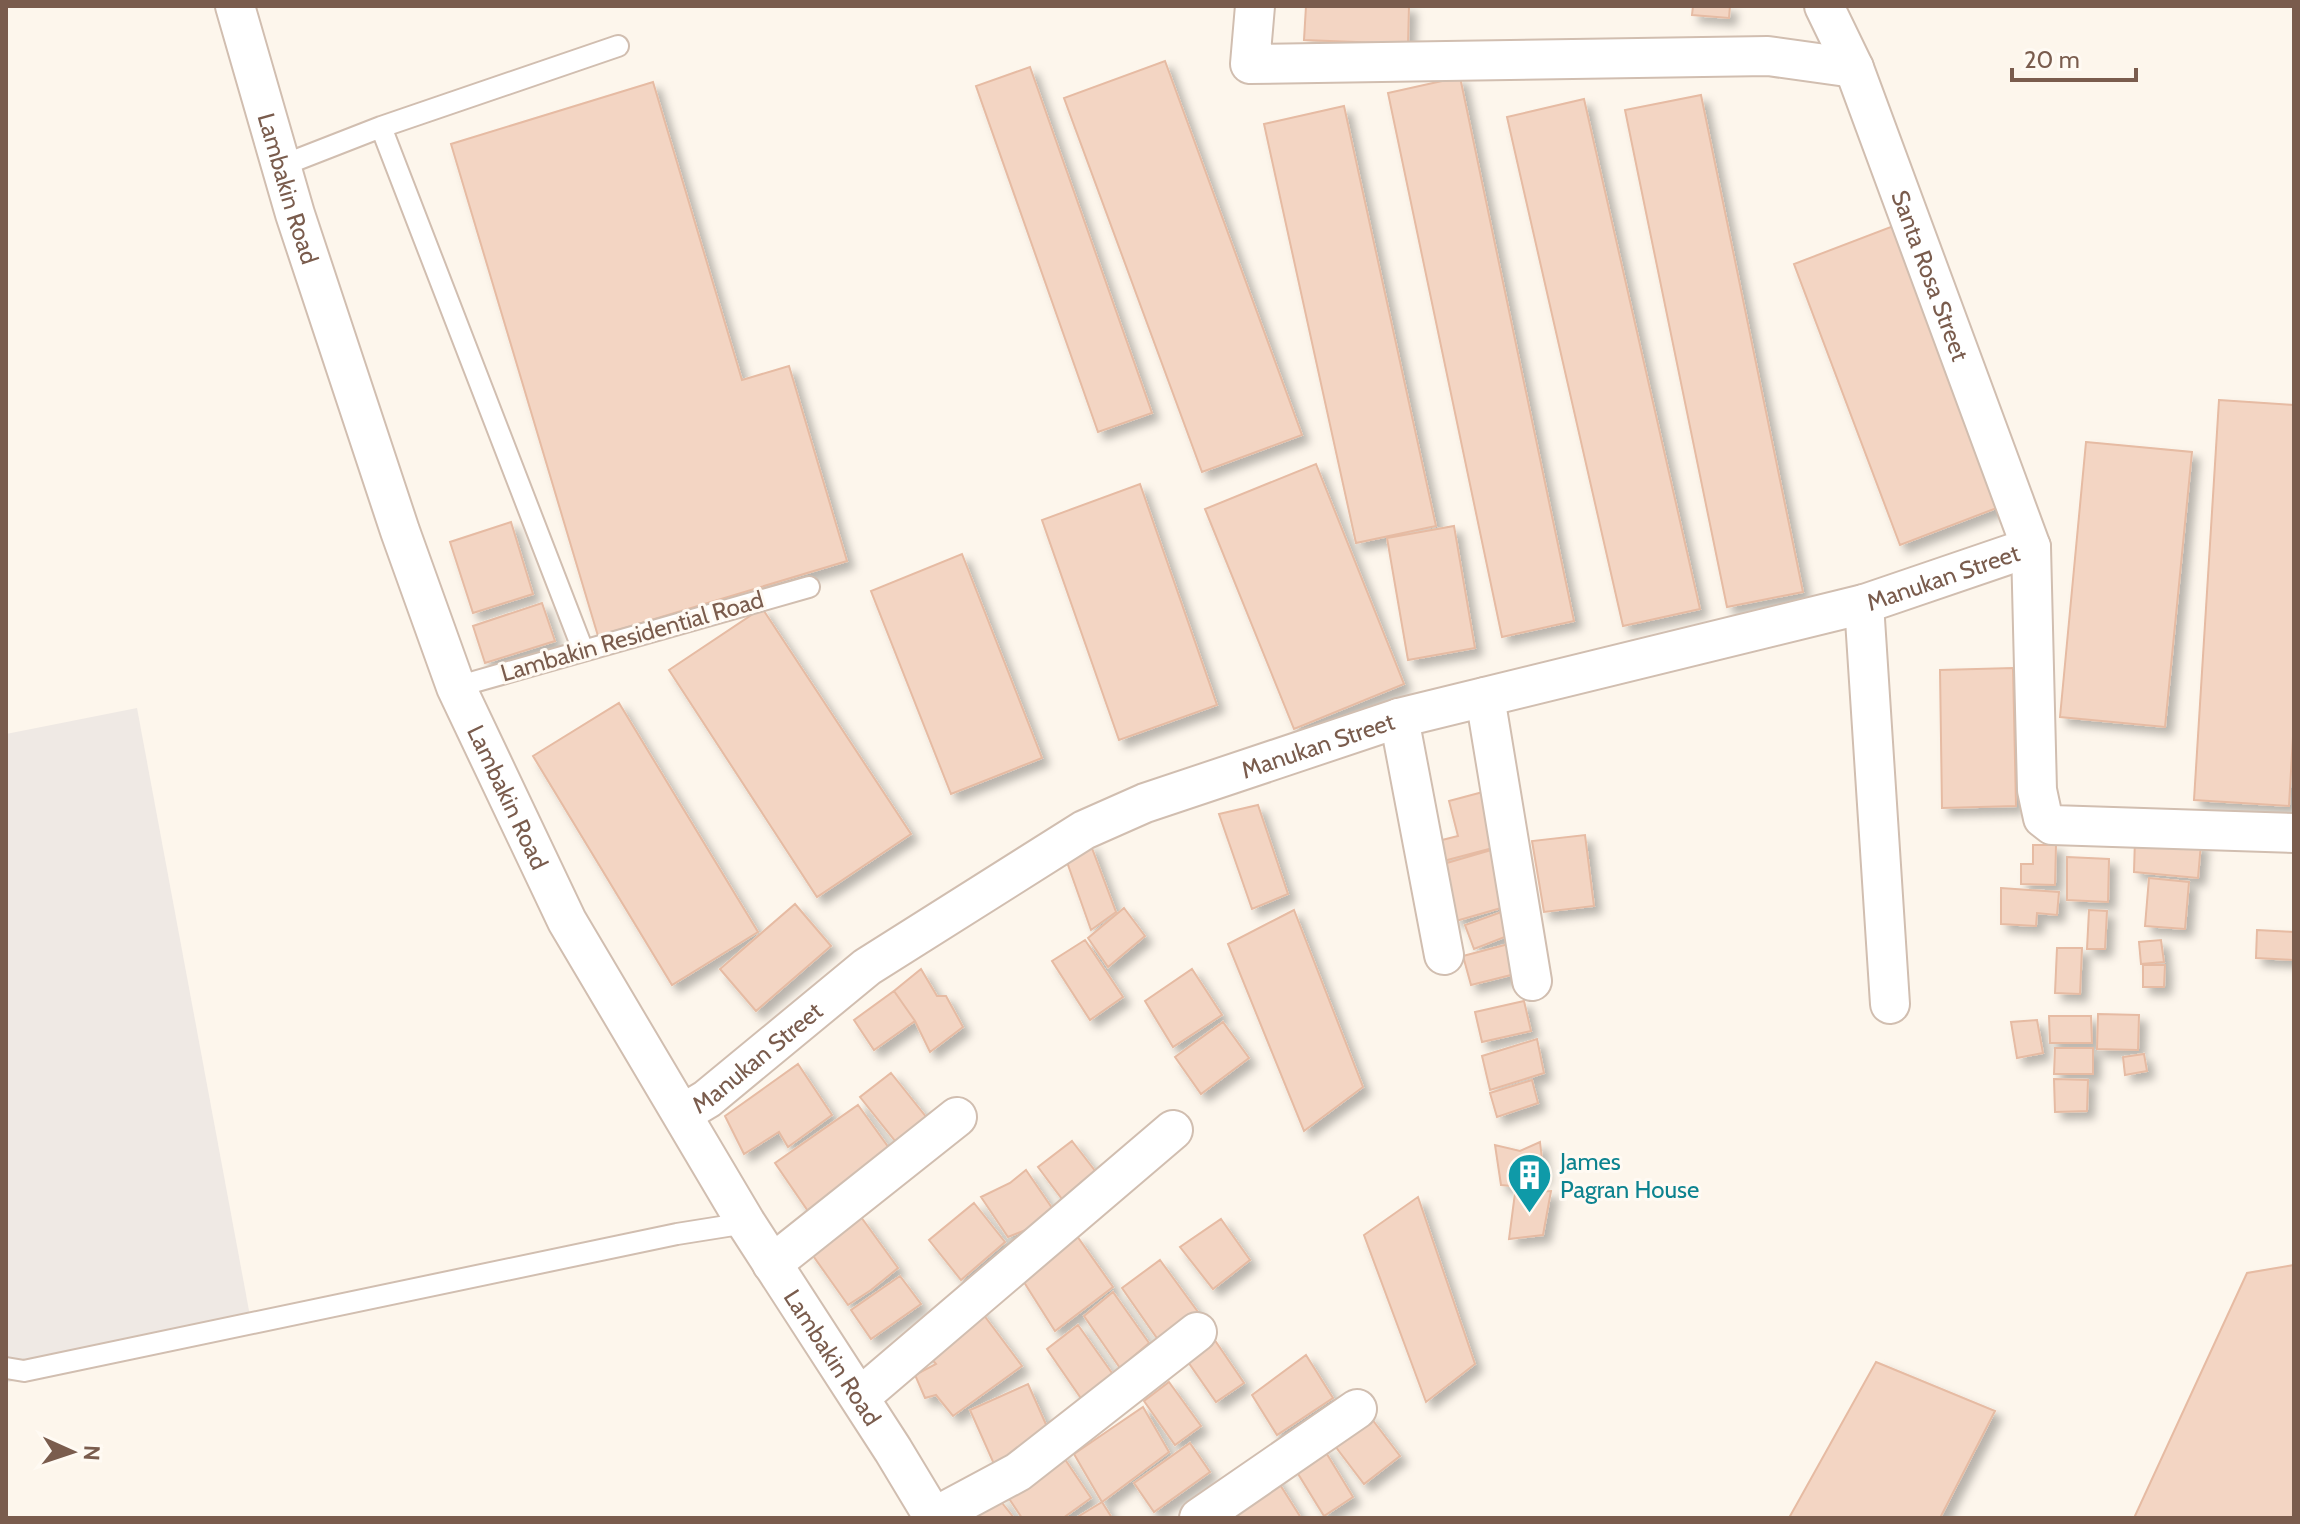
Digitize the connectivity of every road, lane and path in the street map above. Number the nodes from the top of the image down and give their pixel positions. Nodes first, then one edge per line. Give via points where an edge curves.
1 (235, 6) edge
2 (1255, 6) edge
3 (1824, 6) edge
4 (618, 46) dead end
5 (1854, 68) junction
6 (381, 127) junction
7 (281, 166) junction
8 (2031, 547) junction
9 (809, 587) dead end
10 (1864, 604) junction
11 (583, 650) junction
12 (456, 687) junction
13 (1485, 697) junction
14 (1399, 718) junction
15 (2294, 833) edge
16 (1444, 955) dead end
17 (1532, 981) dead end
18 (1890, 1004) dead end
19 (682, 1114) junction
20 (957, 1117) dead end
21 (1173, 1130) dead end
22 (746, 1223) junction
23 (772, 1264) junction
24 (1197, 1332) dead end
25 (6, 1368) edge
26 (860, 1397) junction
27 (1357, 1409) dead end
28 (934, 1518) edge
29 (1199, 1518) edge

1 - 7 street, Lambakin Road
2 - 5 street via 1250,64 1768,56
3 - 5 street, Santa Rosa Street
4 - 6 lane
5 - 8 street, Santa Rosa Street
6 - 7 lane
6 - 11 lane
7 - 12 street, Lambakin Road
8 - 10 street, Manukan Street
8 - 15 street, Santa Rosa Street via 2037,790 2043,818 2052,825
9 - 11 lane, Lambakin Residential Road
10 - 13 street, Manukan Street
10 - 18 street
11 - 12 lane, Lambakin Residential Road
12 - 19 street, Lambakin Road via 567,921
13 - 14 street, Manukan Street
13 - 17 street
14 - 16 street
14 - 19 street, Manukan Street via 1145,803 1084,830 867,967
19 - 22 street, Lambakin Road
20 - 23 street
21 - 26 street
22 - 23 street, Lambakin Road
22 - 25 lane via 24,1371
23 - 26 street, Lambakin Road
24 - 28 street via 1018,1472
26 - 28 street, Lambakin Road
27 - 29 street

